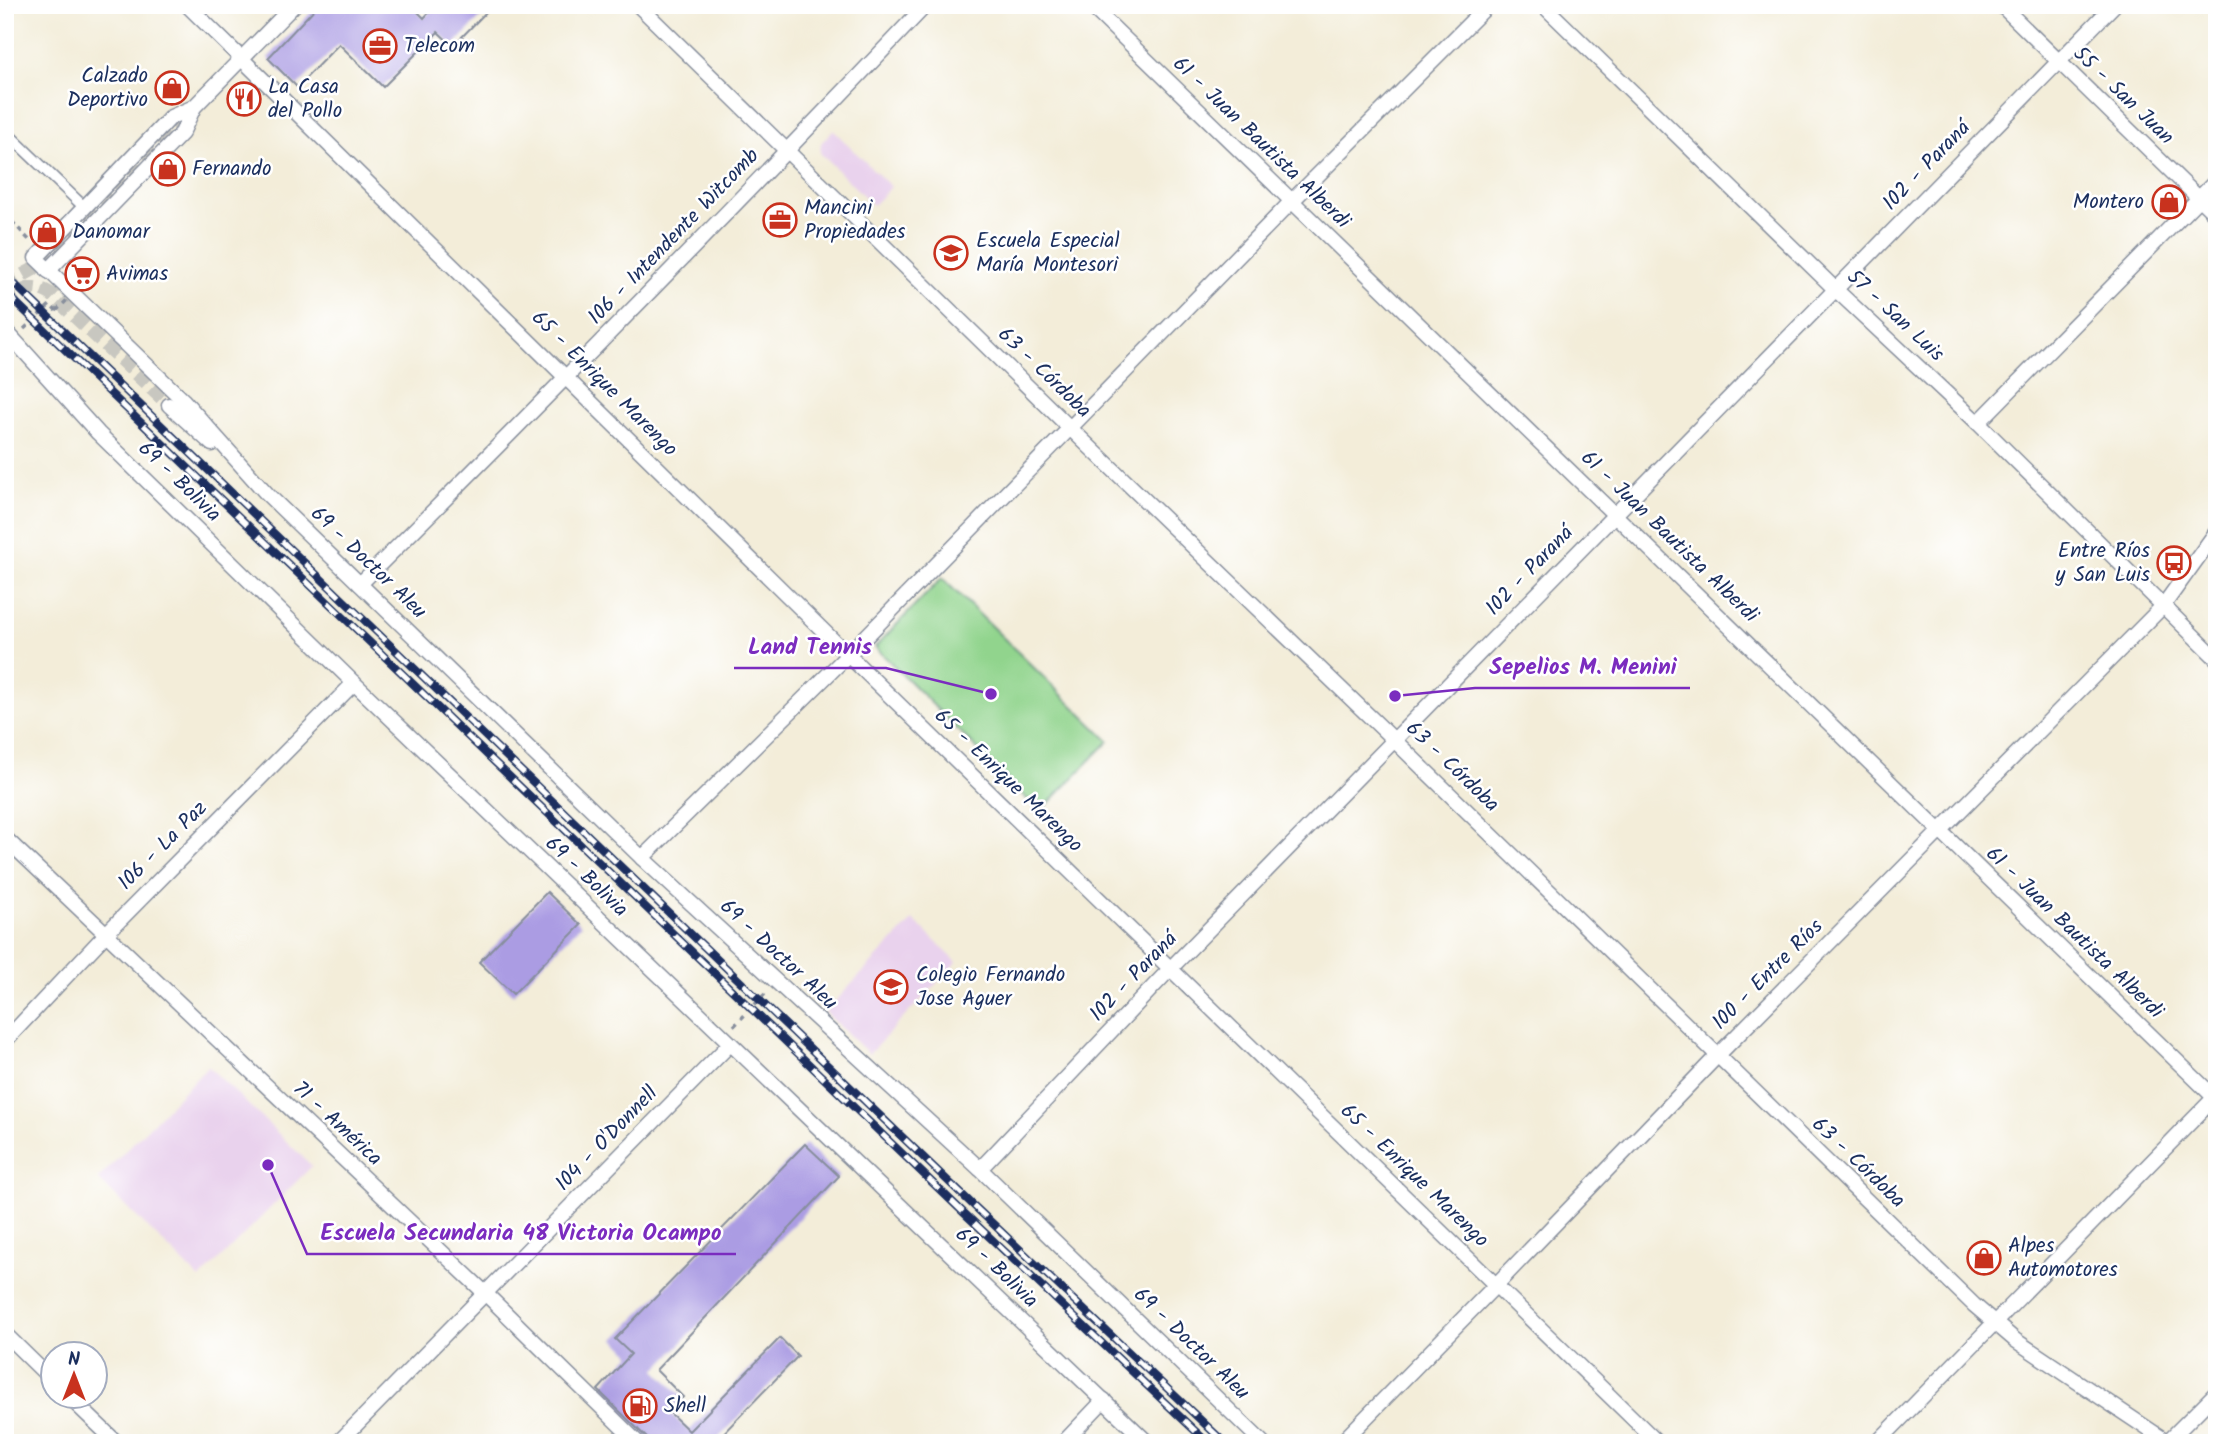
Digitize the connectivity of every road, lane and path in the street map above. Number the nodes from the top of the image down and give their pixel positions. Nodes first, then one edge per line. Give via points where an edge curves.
1 (187, 5) edge
2 (294, 5) edge
3 (638, 5) edge
4 (926, 5) edge
5 (1090, 5) edge
6 (1488, 5) edge
7 (1543, 5) edge
8 (2001, 5) edge
9 (2114, 5) edge
10 (242, 58) junction
11 (2058, 62) junction
12 (194, 107) junction
13 (5, 131) edge
14 (788, 151) junction
15 (2217, 180) edge
16 (2199, 198) junction
17 (1291, 202) junction
18 (83, 206) junction
19 (5, 214) edge
20 (2217, 216) edge
21 (36, 258) junction
22 (48, 271) junction
23 (1835, 289) junction
24 (68, 299) dead end
25 (9, 335) edge
26 (567, 377) junction
27 (169, 405) tunnel mouth
28 (1978, 423) junction
29 (1070, 428) junction
30 (267, 494) junction
31 (1616, 514) junction
32 (2217, 531) edge
33 (360, 584) junction
34 (2163, 606) junction
35 (848, 655) junction
36 (2217, 659) edge
37 (354, 683) junction
38 (1395, 740) junction
39 (1939, 831) junction
40 (5, 838) edge
41 (642, 858) junction
42 (106, 934) junction
43 (1170, 969) junction
44 (776, 983) junction
45 (5, 1041) edge
46 (726, 1041) junction
47 (1718, 1055) junction
48 (2216, 1097) edge
49 (979, 1170) junction
50 (1496, 1285) junction
51 (486, 1294) junction
52 (1994, 1322) junction
53 (5, 1334) edge
54 (38, 1366) edge
55 (2217, 1392) edge
56 (1104, 1401) junction
57 (83, 1410) edge
58 (2167, 1442) edge
59 (117, 1443) edge
60 (338, 1443) edge
61 (638, 1443) edge
62 (1063, 1443) edge
63 (1149, 1443) edge
64 (1263, 1443) edge
65 (1341, 1443) edge
66 (1658, 1443) edge
67 (1877, 1443) edge

1 - 10 street, 65 - Enrique Marengo
2 - 10 street
3 - 14 street, 63 - Córdoba
4 - 14 street, 106 - Intendente Witcomb
5 - 17 street, 61 - Juan Bautista Alberdi
6 - 17 street
7 - 23 street, 57 - San Luis
8 - 11 street, 55 - San Juan
9 - 11 street, 102 - Paraná
10 - 12 street
10 - 26 street, 65 - Enrique Marengo
11 - 16 street, 55 - San Juan
11 - 23 street, 102 - Paraná
12 - 18 street via 171,117
12 - 22 street via 182,133
13 - 18 street
14 - 26 street, 106 - Intendente Witcomb
14 - 29 street, 63 - Córdoba
15 - 16 street
16 - 20 street, 55 - San Juan
16 - 28 street
17 - 29 street
17 - 31 street, 61 - Juan Bautista Alberdi
18 - 21 street
19 - 21 path via 32,243
21 - 22 street, 69 - Doctor Aleu
22 - 30 street, 69 - Doctor Aleu via 183,401
23 - 28 street, 57 - San Luis
23 - 31 street, 102 - Paraná
24 - 25 path, bridge via 56,311 50,305
25 - 37 street, 69 - Bolivia via 98,433
26 - 33 street, 106 - Intendente Witcomb
26 - 35 street, 65 - Enrique Marengo
27 - 30 street, 69 - Doctor Aleu
28 - 34 street, 57 - San Luis
29 - 35 street
29 - 38 street, 63 - Córdoba
30 - 33 street, 69 - Doctor Aleu
31 - 38 street, 102 - Paraná
31 - 39 street, 61 - Juan Bautista Alberdi
32 - 34 street, 100 - Entre Ríos
33 - 41 street, 69 - Doctor Aleu
34 - 36 street, 57 - San Luis
34 - 39 street, 100 - Entre Ríos
35 - 41 street
35 - 43 street, 65 - Enrique Marengo
37 - 42 street, 106 - La Paz
37 - 46 street, 69 - Bolivia
38 - 43 street, 102 - Paraná
38 - 47 street, 63 - Córdoba
39 - 47 street, 100 - Entre Ríos
39 - 48 street, 61 - Juan Bautista Alberdi
40 - 42 street, 71 - América
41 - 44 street, 69 - Doctor Aleu
42 - 45 street, 106 - La Paz
42 - 51 street, 71 - América
43 - 49 street, 102 - Paraná
43 - 50 street, 65 - Enrique Marengo
44 - 46 path
44 - 49 street, 69 - Doctor Aleu
46 - 51 street, 104 - O'Donnell
46 - 56 street, 69 - Bolivia
47 - 50 street, 100 - Entre Ríos
47 - 52 street, 63 - Córdoba
48 - 52 street
49 - 64 street, 69 - Doctor Aleu
50 - 65 street, 100 - Entre Ríos
50 - 66 street, 65 - Enrique Marengo
51 - 60 street, 104 - O'Donnell
51 - 61 street, 71 - América
52 - 58 street, 63 - Córdoba
52 - 67 street
53 - 54 street
55 - 58 street
56 - 62 street
56 - 63 street, 69 - Bolivia
57 - 59 street

